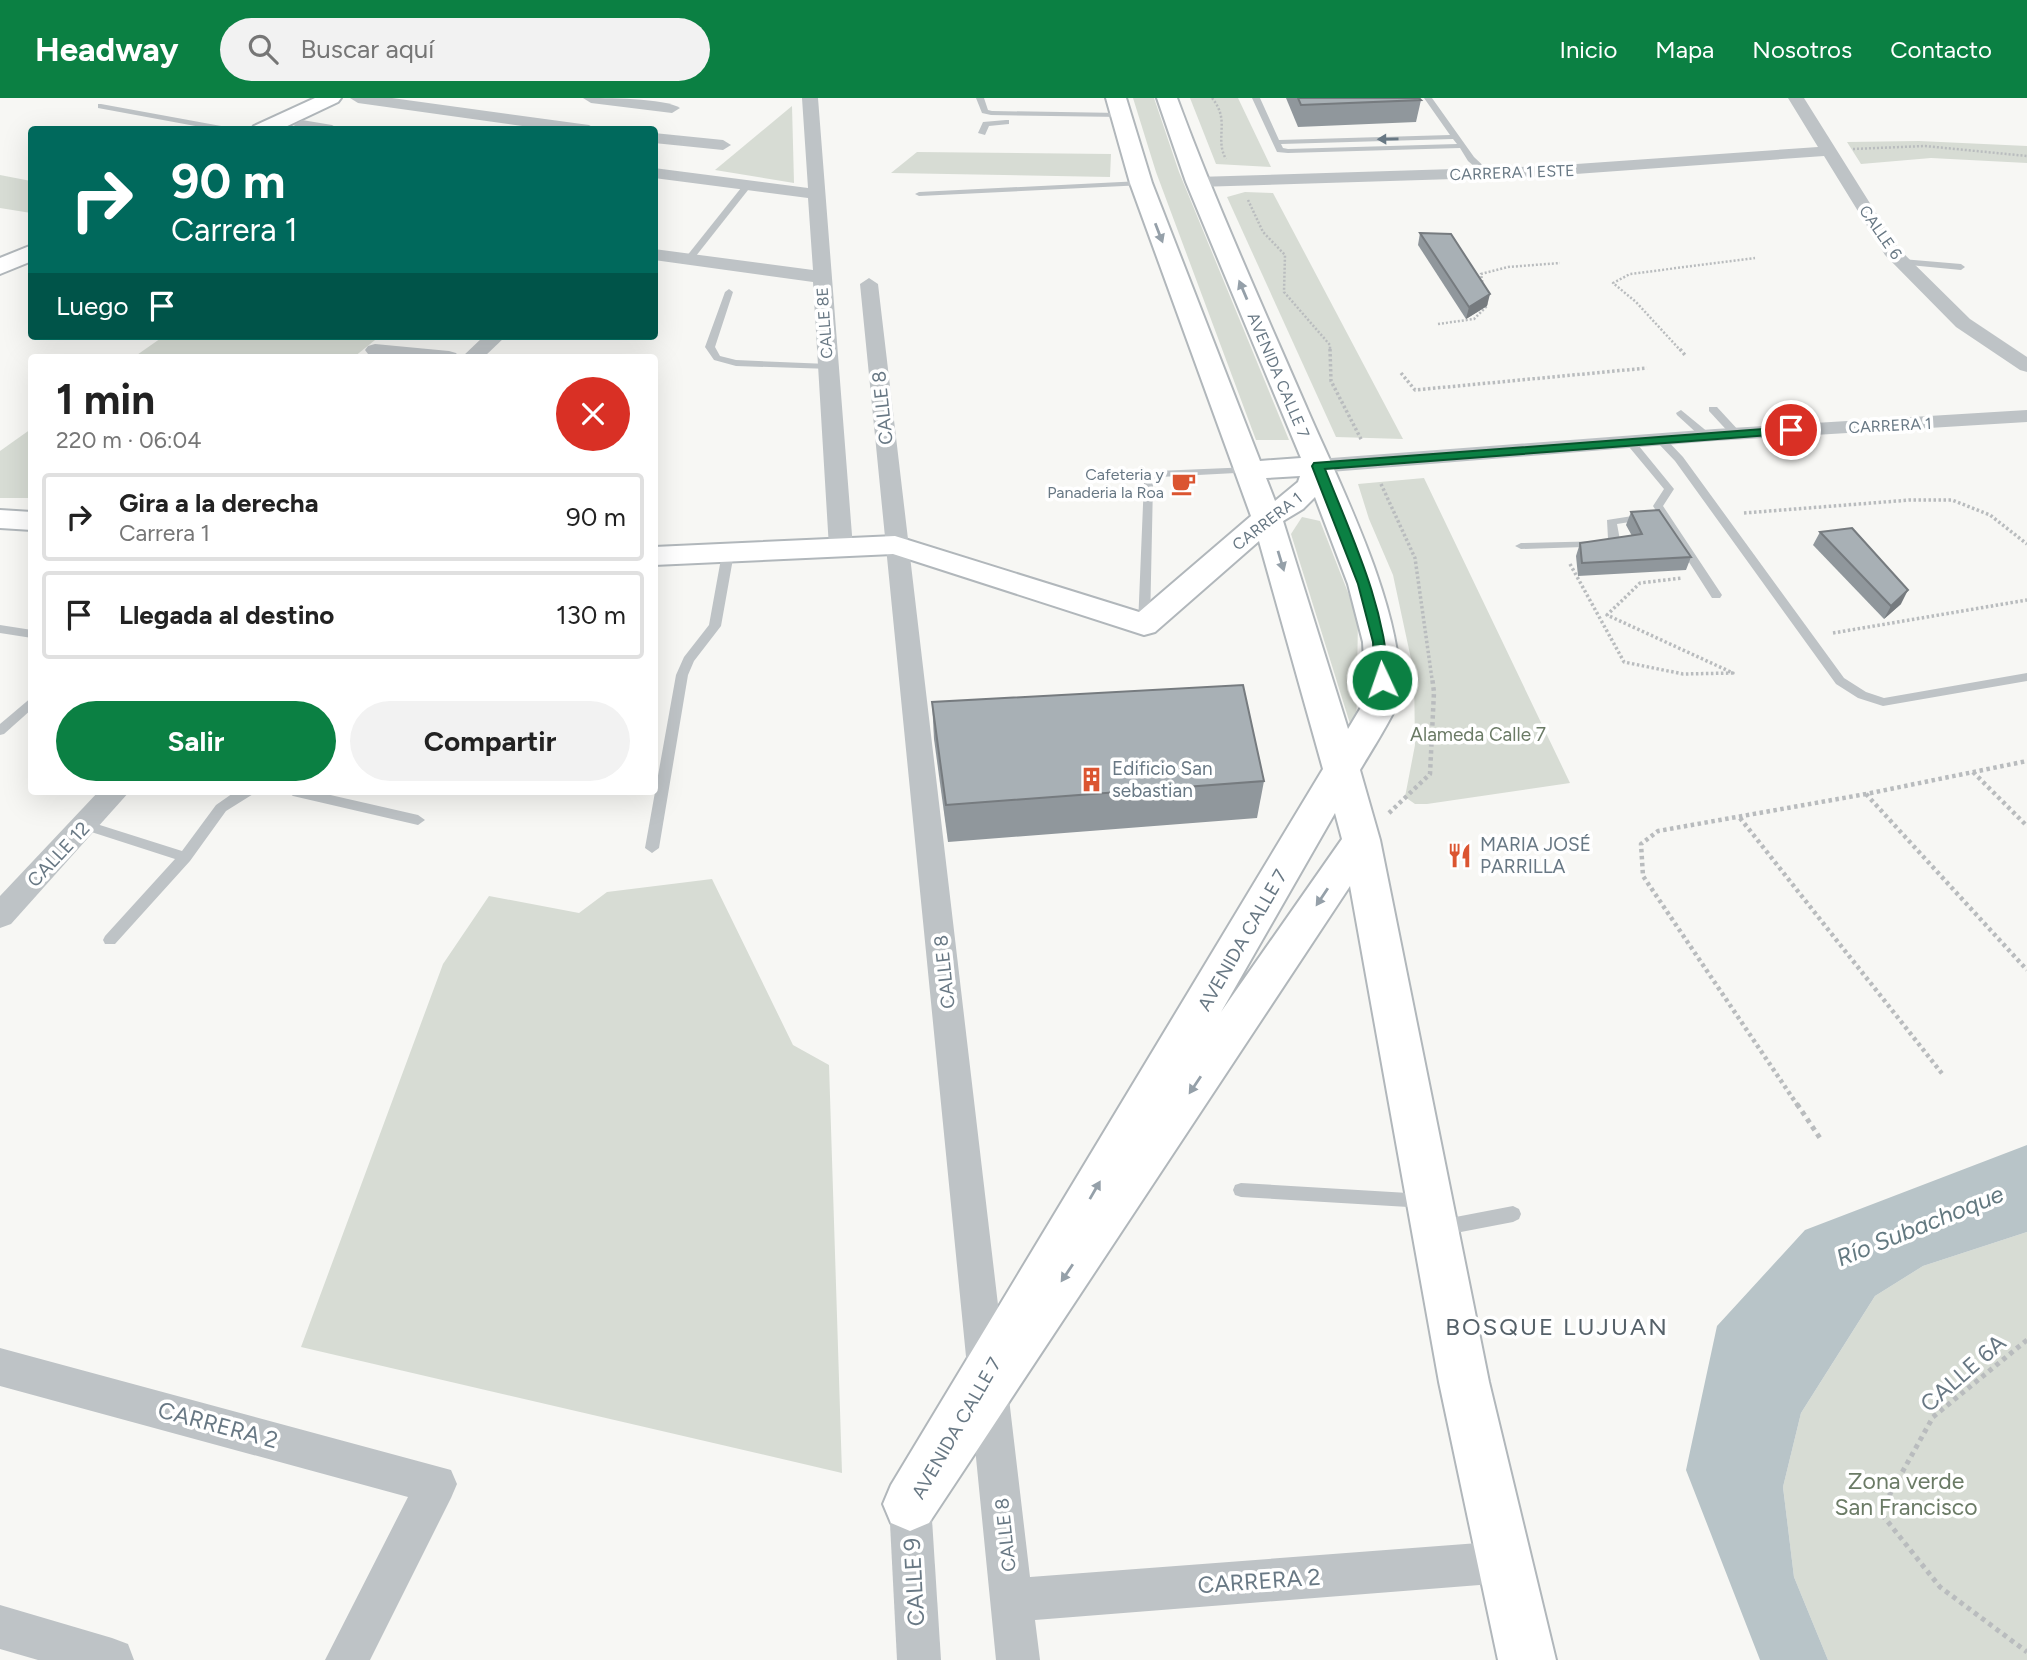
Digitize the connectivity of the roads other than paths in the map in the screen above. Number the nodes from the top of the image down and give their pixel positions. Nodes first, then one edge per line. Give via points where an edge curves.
1 (331, 98) edge
2 (359, 98) edge
3 (591, 98) edge
4 (810, 98) edge
5 (980, 98) edge
6 (1167, 98) edge
7 (1256, 98) edge
8 (1428, 98) edge
9 (1796, 98) edge
10 (675, 103) edge
11 (101, 106) dead end
12 (1120, 112) edge
13 (210, 126) edge
14 (270, 126) edge
15 (300, 126) edge
16 (560, 126) edge
17 (982, 132) dead end
18 (658, 136) edge
19 (1456, 137) junction
20 (658, 140) edge
21 (1276, 142) junction
22 (723, 145) dead end
23 (1464, 146) junction
24 (1827, 151) junction
25 (1487, 173) junction
26 (658, 174) edge
27 (1197, 182) junction
28 (1141, 183) junction
29 (748, 185) junction
30 (817, 194) junction
31 (919, 194) dead end
32 (28, 238) edge
33 (0, 250) edge
34 (28, 254) edge
35 (658, 255) edge
36 (689, 259) junction
37 (1902, 262) junction
38 (0, 267) edge
39 (1961, 267) dead end
40 (821, 277) junction
41 (869, 284) dead end
42 (729, 292) dead end
43 (491, 340) edge
44 (375, 350) dead end
45 (417, 354) edge
46 (475, 354) edge
47 (2027, 366) edge
48 (828, 367) junction
49 (1713, 409) dead end
50 (1681, 413) dead end
51 (2027, 416) edge
52 (1736, 433) junction
53 (1705, 436) junction
54 (1660, 439) junction
55 (1630, 442) junction
56 (1318, 466) junction
57 (1251, 470) junction
58 (1664, 515) junction
59 (1267, 518) junction
60 (0, 519) edge
61 (28, 521) edge
62 (895, 545) junction
63 (1521, 546) dead end
64 (841, 548) junction
65 (728, 553) junction
66 (658, 556) edge
67 (1716, 595) dead end
68 (1144, 625) junction
69 (0, 629) edge
70 (28, 633) edge
71 (2027, 677) edge
72 (28, 705) edge
73 (0, 732) edge
74 (112, 795) edge
75 (240, 795) edge
76 (310, 795) edge
77 (418, 820) dead end
78 (84, 825) junction
79 (1361, 840) junction
80 (652, 848) dead end
81 (185, 857) junction
82 (0, 916) edge
83 (110, 940) dead end
84 (1241, 1191) dead end
85 (1513, 1214) dead end
86 (1432, 1215) junction
87 (0, 1367) edge
88 (910, 1504) junction
89 (1505, 1562) junction
90 (1012, 1600) junction
91 (0, 1627) edge
92 (112, 1660) edge
93 (348, 1660) edge
94 (919, 1660) edge
95 (1018, 1660) edge
96 (1527, 1660) edge

1 - 14 main road
2 - 15 main road
2 - 16 street
3 - 10 street
4 - 30 street, CALLE 8E
5 - 12 lane via 985,111 991,113
6 - 27 main road, AVENIDA CALLE 7
7 - 21 lane
8 - 19 lane
9 - 24 street, CALLE 6
10 - 18 street
11 - 13 lane
12 - 17 lane via 996,122 986,124
12 - 28 main road
19 -> 21 lane
19 - 23 lane
20 - 22 street
21 - 23 lane via 1288,152
23 - 25 lane
24 - 25 street, CARRERA 1 ESTE
24 - 37 street, CALLE 6
25 - 27 street, CARRERA 1 ESTE
26 - 29 street
56 -> 27 main road, AVENIDA CALLE 7
28 - 31 lane
28 -> 57 main road
29 - 30 street
29 - 36 lane
30 - 40 street, CALLE 8E
32 - 33 main road
34 - 38 main road
35 - 36 street
36 - 40 street
37 - 39 lane
37 - 47 street, CALLE 6 via 1964,324
40 - 48 street, CALLE 8E
41 - 62 street, CALLE 8
42 - 48 lane via 710,347 717,358
43 - 46 street
44 - 45 street
48 - 64 street, CALLE 8E
49 - 52 lane
50 - 53 lane
51 - 52 street, CARRERA 1
52 - 53 street, CARRERA 1
53 - 54 street, CARRERA 1
54 - 55 street, CARRERA 1
54 - 71 lane via 1840,681 1883,702
55 - 56 street, CARRERA 1
55 - 58 lane via 1669,489 1658,501
56 - 57 main road
56 - 59 main road, CARRERA 1 via 1311,485 1293,503
88 -> 56 main road, AVENIDA CALLE 7 via 1383,699 1379,642 1364,584
57 - 59 main road
57 - 68 lane via 1157,474 1151,478
58 - 63 lane via 1614,520 1610,524 1614,540 1609,544
58 - 67 lane
59 - 68 main road, CARRERA 1
59 -> 79 main road
60 - 61 main road
62 - 64 main road
62 - 68 main road
62 - 90 street, CALLE 8
64 - 65 main road
65 - 66 main road
65 - 80 lane via 715,626 682,675
69 - 70 lane
72 - 73 lane
74 - 78 street, CALLE 12
75 - 81 lane via 221,808
76 - 77 lane
78 - 81 lane
78 - 82 street, CALLE 12
79 - 86 main road
79 -> 88 main road, AVENIDA CALLE 7
81 - 83 lane
84 - 86 lane
85 - 86 lane
86 - 89 main road
87 - 93 street, CARRERA 2 via 437,1484
88 - 94 street, CALLE 9
89 - 90 street, CARRERA 2
89 - 96 main road
90 - 95 street, CALLE 8
91 - 92 street

